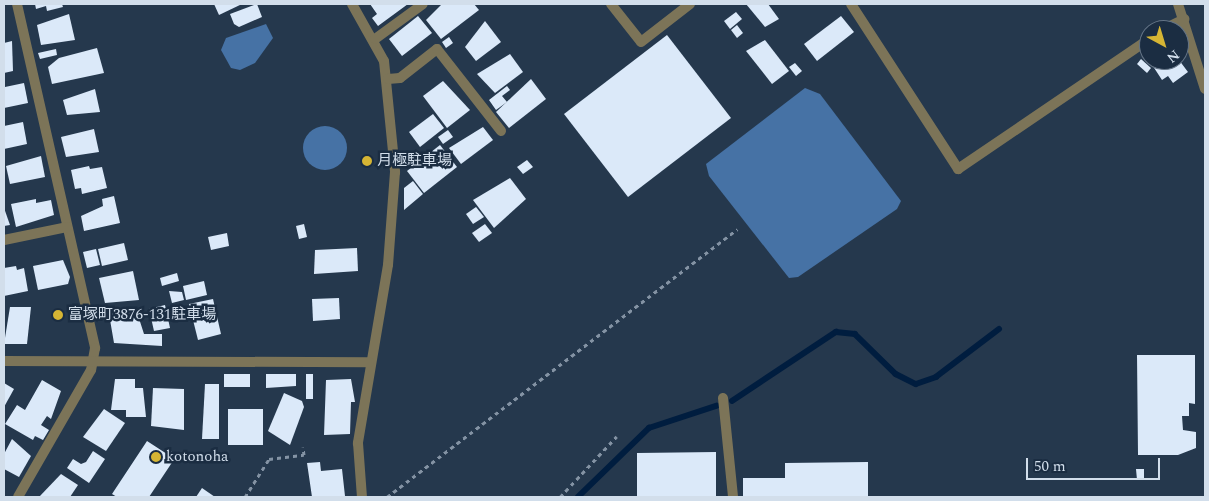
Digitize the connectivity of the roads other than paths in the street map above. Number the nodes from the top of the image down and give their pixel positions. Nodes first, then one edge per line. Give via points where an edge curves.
1 (16, 4) edge
2 (352, 4) edge
3 (423, 4) edge
4 (611, 4) edge
5 (690, 4) edge
6 (851, 4) edge
7 (1178, 4) edge
8 (1185, 19) joint
9 (375, 39) junction
10 (1139, 46) edge
11 (388, 80) junction
12 (1205, 89) edge
13 (501, 131) dead end
14 (67, 227) junction
15 (4, 240) edge
16 (4, 361) edge
17 (92, 361) junction
18 (369, 362) junction
19 (723, 398) dead end
20 (18, 497) edge
21 (362, 497) edge
22 (733, 497) edge

1 - 14 street
2 - 9 street
3 - 9 street
4 - 5 street via 641,42
6 - 10 street via 958,169
7 - 8 street
8 - 12 street
9 - 11 street
11 - 13 street via 400,78 437,49
11 - 18 street via 394,137 394,218
14 - 15 street
14 - 17 street via 95,348
16 - 17 street
17 - 18 street
17 - 20 street
18 - 21 street via 358,443
19 - 22 street

